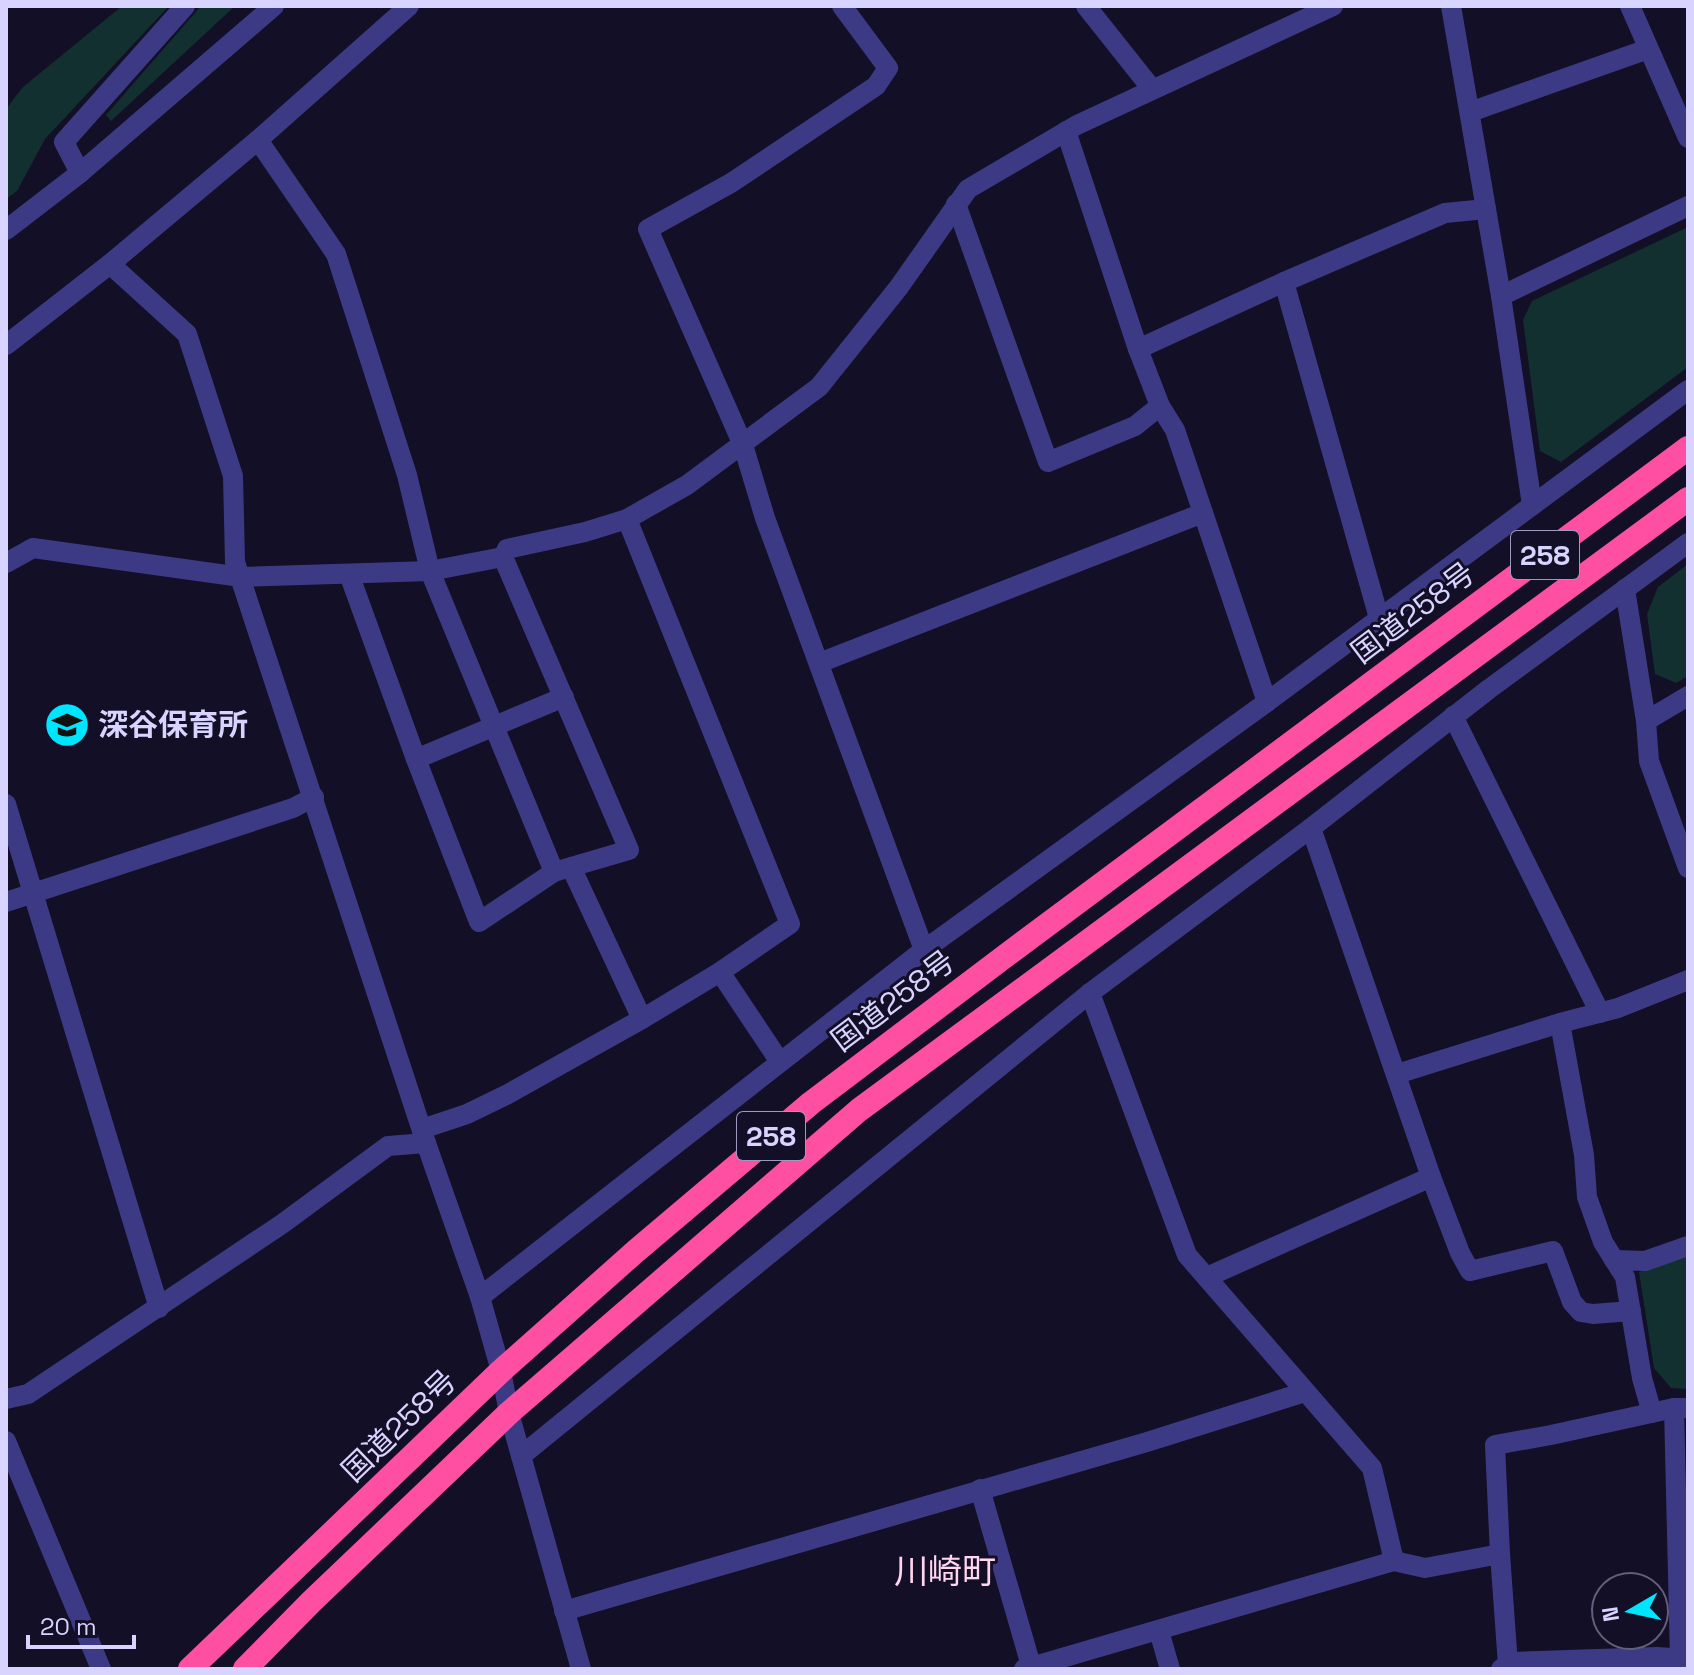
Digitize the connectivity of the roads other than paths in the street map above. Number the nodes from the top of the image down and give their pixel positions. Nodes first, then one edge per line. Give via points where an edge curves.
1 (185, 6) edge
2 (274, 6) edge
3 (409, 6) edge
4 (842, 6) edge
5 (1086, 6) edge
6 (1333, 6) edge
7 (1451, 6) edge
8 (1630, 6) edge
9 (1648, 49) junction
10 (1152, 89) junction
11 (1470, 112) junction
12 (1066, 131) junction
13 (1688, 138) edge
14 (258, 140) junction
15 (80, 173) junction
16 (956, 204) junction
17 (1688, 206) edge
18 (1486, 209) junction
19 (6, 230) edge
20 (110, 264) junction
21 (1284, 282) junction
22 (1501, 296) junction
23 (6, 345) edge
24 (1138, 349) junction
25 (1688, 390) edge
26 (1160, 406) junction
27 (743, 445) junction
28 (1688, 448) edge
29 (1688, 499) edge
30 (1532, 505) junction
31 (1203, 513) junction
32 (627, 519) junction
33 (1688, 543) edge
34 (503, 557) junction
35 (6, 563) edge
36 (430, 571) junction
37 (349, 574) junction
38 (241, 577) junction
39 (1625, 589) junction
40 (1379, 618) junction
41 (819, 663) junction
42 (1688, 696) edge
43 (564, 697) junction
44 (1267, 702) junction
45 (1453, 716) junction
46 (1646, 721) junction
47 (493, 726) junction
48 (416, 759) junction
49 (314, 797) junction
50 (6, 804) edge
51 (1311, 828) junction
52 (1688, 868) edge
53 (563, 869) junction
54 (33, 893) junction
55 (6, 902) edge
56 (924, 950) junction
57 (720, 972) junction
58 (1688, 980) edge
59 (1090, 993) junction
60 (1600, 1013) junction
61 (642, 1019) junction
62 (1560, 1023) junction
63 (780, 1062) junction
64 (1397, 1074) junction
65 (424, 1136) junction
66 (1431, 1177) junction
67 (1688, 1246) edge
68 (1614, 1260) junction
69 (1207, 1277) junction
70 (480, 1297) junction
71 (159, 1308) junction
72 (1631, 1311) junction
73 (501, 1371) junction
74 (1305, 1392) junction
75 (6, 1399) edge
76 (1681, 1408) edge
77 (509, 1413) junction
78 (1652, 1413) junction
79 (6, 1441) edge
80 (521, 1456) junction
81 (980, 1489) junction
82 (1500, 1554) junction
83 (1394, 1561) junction
84 (564, 1611) junction
85 (1159, 1631) junction
86 (1684, 1659) edge
87 (1504, 1667) edge
88 (1029, 1668) edge
89 (101, 1669) edge
90 (190, 1669) edge
91 (245, 1669) edge
92 (581, 1669) edge
93 (1170, 1669) edge

1 - 15 street via 64,142
2 - 15 street
3 - 14 street
4 - 27 street via 888,68 876,86 731,183 648,229
5 - 10 street
6 - 10 street
7 - 11 street
8 - 9 street
9 - 11 street
9 - 13 street
10 - 12 street
11 - 18 street
12 - 16 street via 968,189
12 - 24 street
14 - 20 street
14 - 36 street via 336,254 407,475
15 - 19 street
16 - 26 street via 1048,462 1135,426
16 - 27 street via 899,287 819,387
17 - 22 street
18 - 21 street via 1445,213
18 - 22 street
20 - 23 street
20 - 38 street via 187,334 233,476 235,562
21 - 24 street
21 - 40 street
22 - 30 street
24 - 26 street
25 - 30 street
26 - 31 street via 1175,430
27 - 32 street
27 - 41 street
28 - 73 highway, 国道258号 / 258 via 811,1103
29 - 77 highway, 258 via 859,1110
30 - 40 street
31 - 41 street
31 - 44 street
32 - 34 street via 507,549
32 - 57 street via 790,924
33 - 39 street
34 - 36 street
34 - 43 street
35 - 38 street via 33,548
36 - 37 street
36 - 47 street
37 - 38 street
37 - 48 street
38 - 49 street
39 - 45 street
39 - 46 street
40 - 44 street
41 - 56 street
42 - 46 street
43 - 47 street
43 - 53 street via 629,850
44 - 56 street
45 - 51 street
45 - 60 street
46 - 52 street via 1649,761
47 - 48 street
47 - 53 street
48 - 53 street via 479,922
49 - 54 street
49 - 65 street
50 - 54 street
51 - 59 street
51 - 64 street
53 - 61 street
54 - 55 street
54 - 71 street
56 - 63 street
57 - 61 street
57 - 63 street
58 - 60 street
59 - 69 street via 1187,1255
59 - 80 street
60 - 62 street
61 - 65 street
62 - 64 street
62 - 68 street via 1587,1197
63 - 70 street
64 - 66 street
65 - 70 street
65 - 71 street via 388,1146
66 - 69 street
66 - 72 street via 1470,1271 1553,1251 1572,1302 1581,1312
67 - 68 street via 1645,1261
68 - 72 street via 1625,1277
69 - 74 street
70 - 73 street
71 - 75 street via 28,1394
72 - 78 street
73 - 77 street
73 - 90 highway, 国道258号 / 258
74 - 81 street
74 - 83 street via 1372,1468
76 - 78 street
76 - 86 street
77 - 80 street
77 - 91 highway, 258
78 - 82 street via 1495,1445
79 - 89 street
80 - 84 street
81 - 84 street
81 - 88 street
82 - 83 street via 1425,1568
82 - 87 street
83 - 85 street
84 - 92 street
85 - 88 street
85 - 93 street
86 - 87 street via 1512,1662

